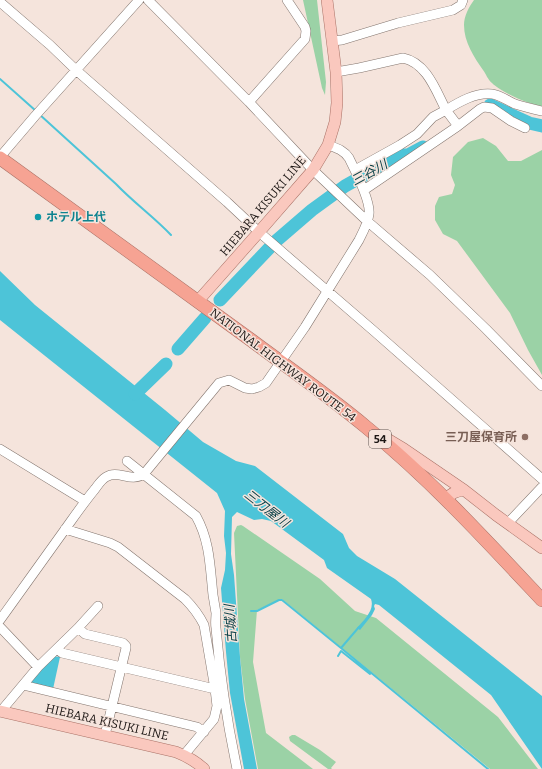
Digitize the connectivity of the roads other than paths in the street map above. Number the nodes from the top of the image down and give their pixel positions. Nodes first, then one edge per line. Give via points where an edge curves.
1 (140, 0) edge
2 (148, 0) edge
3 (287, 0) edge
4 (327, 0) edge
5 (463, 0) edge
6 (0, 2) edge
7 (332, 41) junction
8 (76, 70) junction
9 (336, 72) junction
10 (248, 102) junction
11 (446, 110) junction
12 (542, 112) edge
13 (456, 124) junction
14 (525, 128) dead end
15 (328, 145) junction
16 (0, 157) edge
17 (313, 170) junction
18 (355, 170) junction
19 (364, 190) junction
20 (367, 220) junction
21 (259, 232) junction
22 (326, 291) junction
23 (198, 301) junction
24 (280, 361) junction
25 (542, 386) edge
26 (366, 427) junction
27 (0, 449) edge
28 (127, 461) dead end
29 (145, 473) junction
30 (542, 479) edge
31 (542, 486) edge
32 (464, 490) junction
33 (446, 499) junction
34 (85, 501) junction
35 (508, 523) junction
36 (65, 529) junction
37 (542, 548) edge
38 (542, 600) edge
39 (98, 606) dead end
40 (0, 620) edge
41 (0, 627) edge
42 (78, 628) junction
43 (57, 649) junction
44 (38, 667) junction
45 (122, 667) junction
46 (24, 684) junction
47 (215, 689) junction
48 (112, 707) junction
49 (0, 711) edge
50 (204, 732) junction
51 (105, 735) junction
52 (184, 755) junction
53 (204, 769) edge
54 (237, 769) edge

1 - 8 street
2 - 10 street
3 - 10 street via 305,27 305,39
4 - 7 main road, HIEBARA KISUKI LINE
5 - 7 street via 453,10
6 - 8 street
7 - 9 main road, HIEBARA KISUKI LINE
8 - 16 street
8 - 21 street
9 - 11 street via 400,58 407,59 425,73
9 - 15 main road, HIEBARA KISUKI LINE via 335,122
10 - 17 street
11 - 12 street via 469,98 494,94
11 - 13 street
11 - 18 street via 433,117 417,134
13 - 14 street via 484,107 492,108
13 - 19 street
15 - 17 main road, HIEBARA KISUKI LINE
15 - 18 street via 346,154
16 - 23 highway, NATIONAL HIGHWAY ROUTE 54 / 54
17 - 20 street
17 - 21 main road, HIEBARA KISUKI LINE
18 - 19 street
19 - 20 street via 370,213
20 - 22 street via 359,240
20 - 25 street via 430,275
21 - 22 street
21 - 23 main road, HIEBARA KISUKI LINE
22 - 24 street
22 - 30 street
23 - 24 highway, NATIONAL HIGHWAY ROUTE 54 / 54
24 - 26 highway, NATIONAL HIGHWAY ROUTE 54 / 54
24 - 29 street via 266,383 259,387 249,389 229,380 216,385
26 - 32 main road via 404,449
26 - 33 highway, NATIONAL HIGHWAY ROUTE 54 / 54
27 - 34 street
28 - 29 street
29 - 34 street via 136,478 116,474 108,476
29 - 54 street via 196,516 205,535 216,613 215,626 222,685
31 - 35 street
32 - 33 main road via 450,494
32 - 35 main road
33 - 38 highway, NATIONAL HIGHWAY ROUTE 54 / 54
34 - 36 street
35 - 37 main road
36 - 40 street
36 - 47 street via 118,547 192,606 204,625
39 - 42 street
41 - 44 street
42 - 43 street
42 - 45 street via 85,634 124,644 126,648
43 - 44 street
43 - 45 street via 62,653
44 - 46 street
45 - 47 street
45 - 48 street
46 - 48 street
46 - 49 street
47 - 50 street via 216,713
48 - 50 street via 197,727
48 - 51 street
49 - 51 main road, HIEBARA KISUKI LINE
50 - 52 street
51 - 52 main road, HIEBARA KISUKI LINE
52 - 53 main road, HIEBARA KISUKI LINE

